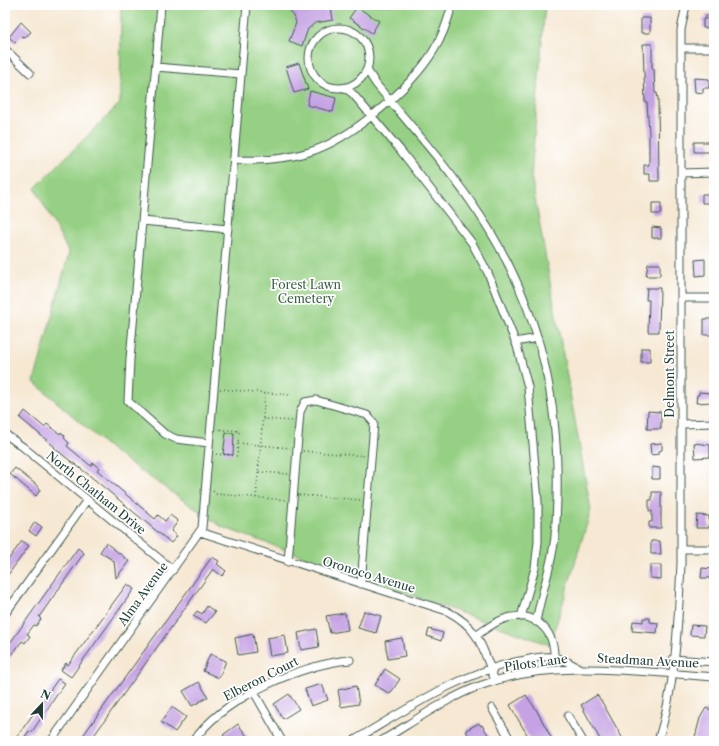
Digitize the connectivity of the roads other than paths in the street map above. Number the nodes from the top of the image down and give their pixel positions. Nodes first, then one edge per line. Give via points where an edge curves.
1 (161, 5) edge
2 (247, 5) edge
3 (452, 5) edge
4 (686, 5) edge
5 (681, 48) junction
6 (714, 48) edge
7 (5, 50) edge
8 (156, 67) junction
9 (367, 70) junction
10 (30, 73) dead end
11 (241, 74) junction
12 (345, 88) junction
13 (389, 100) junction
14 (371, 115) junction
15 (234, 160) junction
16 (681, 172) junction
17 (714, 172) edge
18 (142, 221) junction
19 (228, 230) junction
20 (681, 298) junction
21 (714, 298) edge
22 (538, 338) junction
23 (515, 342) junction
24 (681, 424) junction
25 (714, 424) edge
26 (5, 434) edge
27 (209, 443) junction
28 (87, 500) junction
29 (200, 532) junction
30 (681, 549) junction
31 (714, 549) edge
32 (288, 562) junction
33 (173, 570) junction
34 (361, 584) junction
35 (530, 591) junction
36 (543, 594) junction
37 (5, 614) edge
38 (521, 617) junction
39 (536, 622) junction
40 (477, 634) junction
41 (554, 657) junction
42 (673, 659) junction
43 (350, 660) dead end
44 (714, 662) edge
45 (490, 668) junction
46 (581, 668) junction
47 (672, 674) junction
48 (714, 676) edge
49 (495, 681) junction
50 (254, 692) junction
51 (492, 708) dead end
52 (568, 716) dead end
53 (387, 721) junction
54 (394, 733) junction
55 (51, 741) edge
56 (194, 741) edge
57 (282, 741) edge
58 (353, 741) edge
59 (381, 741) edge
60 (511, 741) edge
61 (583, 741) edge
62 (658, 741) edge

1 - 8 street
2 - 11 street, Alma Avenue
3 - 13 street via 435,49 406,86
4 - 5 street, Delmont Street via 681,30
5 - 6 street
5 - 16 street, Delmont Street
7 - 10 street
8 - 11 street
8 - 18 street
9 - 12 street via 358,82
9 - 12 street via 369,53 361,37 340,28 327,30 320,35 314,41 309,54 310,67 314,75 327,86
9 - 13 street
11 - 15 street, Alma Avenue
12 - 14 street
13 - 14 street
13 - 22 street via 472,202 513,274 534,321
14 - 15 street via 339,140 310,152 280,160
14 - 23 street via 472,243 488,273
15 - 19 street, Alma Avenue
16 - 17 street
16 - 20 street, Delmont Street
18 - 19 street
18 - 27 street via 128,402 158,428 176,439
19 - 27 street, Alma Avenue
20 - 21 street
20 - 24 street, Delmont Street
22 - 23 street
22 - 36 street via 547,373 558,458 555,537
23 - 35 street via 528,387 538,501 538,542
24 - 25 street
24 - 30 street, Delmont Street
26 - 28 street, North Chatham Drive
27 - 29 street, Alma Avenue via 204,524
28 - 33 street, North Chatham Drive
28 - 37 street
29 - 32 street, Oronoco Avenue
29 - 33 street, Alma Avenue
30 - 31 street
30 - 42 street, Delmont Street via 679,610
32 - 34 street, Oronoco Avenue
32 - 34 street via 301,407 305,402 316,400 367,415 372,419 375,428
33 - 55 street, Alma Avenue
34 - 40 street, Oronoco Avenue via 447,611 464,621
35 - 36 street
35 - 38 street
36 - 39 street
38 - 39 street
38 - 40 street via 509,617 498,621
39 - 41 street via 551,636
40 - 45 street, Oronoco Avenue
41 - 45 street, Pilots Lane via 529,659
41 - 46 street, Pilots Lane
42 - 44 street
42 - 47 street, Delmont Street
43 - 50 street, Elberon Court via 306,668
45 - 49 street, Oronoco Avenue
45 - 53 street, Pilots Lane via 452,684
46 - 47 street, Steadman Avenue
46 - 49 street, Pilots Lane via 537,672
47 - 48 street, Steadman Avenue
47 - 62 street, Delmont Street via 667,712
49 - 54 street, Pilots Lane via 445,703
50 - 56 street, Elberon Court via 213,718
50 - 57 street
51 - 60 street
52 - 61 street
53 - 54 street
53 - 58 street, Pilots Lane
54 - 59 street, Pilots Lane

